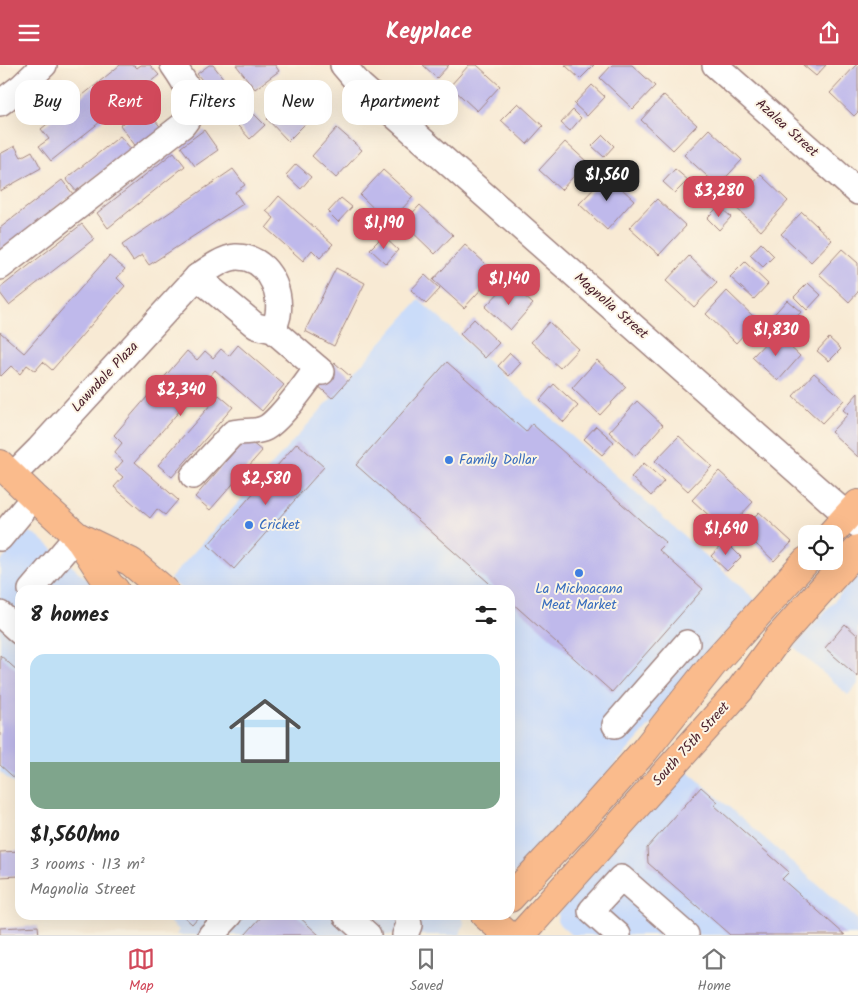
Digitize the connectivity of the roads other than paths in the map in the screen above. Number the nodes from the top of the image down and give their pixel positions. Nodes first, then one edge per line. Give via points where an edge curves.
1 (173, 65) edge
2 (343, 65) edge
3 (715, 65) edge
4 (40, 66) edge
5 (0, 103) edge
6 (858, 192) edge
7 (0, 267) edge
8 (197, 277) junction
9 (273, 330) junction
10 (6, 470) edge
11 (193, 476) dead end
12 (34, 497) junction
13 (849, 520) edge
14 (1, 535) edge
15 (77, 536) junction
16 (858, 549) edge
17 (798, 570) edge
18 (40, 585) edge
19 (109, 585) edge
20 (158, 585) edge
21 (687, 643) dead end
22 (615, 725) dead end
23 (594, 854) junction
24 (621, 878) junction
25 (563, 887) junction
26 (515, 892) edge
27 (515, 903) edge
28 (591, 911) junction
29 (225, 920) edge
30 (352, 920) edge
31 (408, 920) edge
32 (536, 930) edge
33 (211, 935) edge
34 (368, 935) edge
35 (405, 935) edge
36 (618, 935) edge
37 (686, 935) edge

1 - 7 street via 191,99 190,114 183,125
2 - 13 street, Magnolia Street via 360,85
3 - 6 street, Azalea Street
4 - 5 street
8 - 9 street via 256,326
8 - 9 street, Lawndale Plaza via 214,265 235,257 254,260 269,273 277,291 278,315
8 - 10 street, Lawndale Plaza via 39,449
9 - 11 street via 319,370 266,429 233,433
10 - 12 main road
12 - 14 street
12 - 15 main road
15 - 18 street
15 - 19 main road
15 - 20 main road via 131,562
16 - 23 main road, South 75th Street via 779,637 740,690
17 - 26 main road via 713,664 645,750
21 - 22 street
23 - 24 street
23 - 25 main road, South 75th Street
24 - 28 street
24 - 37 street
25 - 28 street
25 - 32 main road, South 75th Street
27 - 32 main road
28 - 36 street
29 - 33 street
30 - 34 street
31 - 35 street

